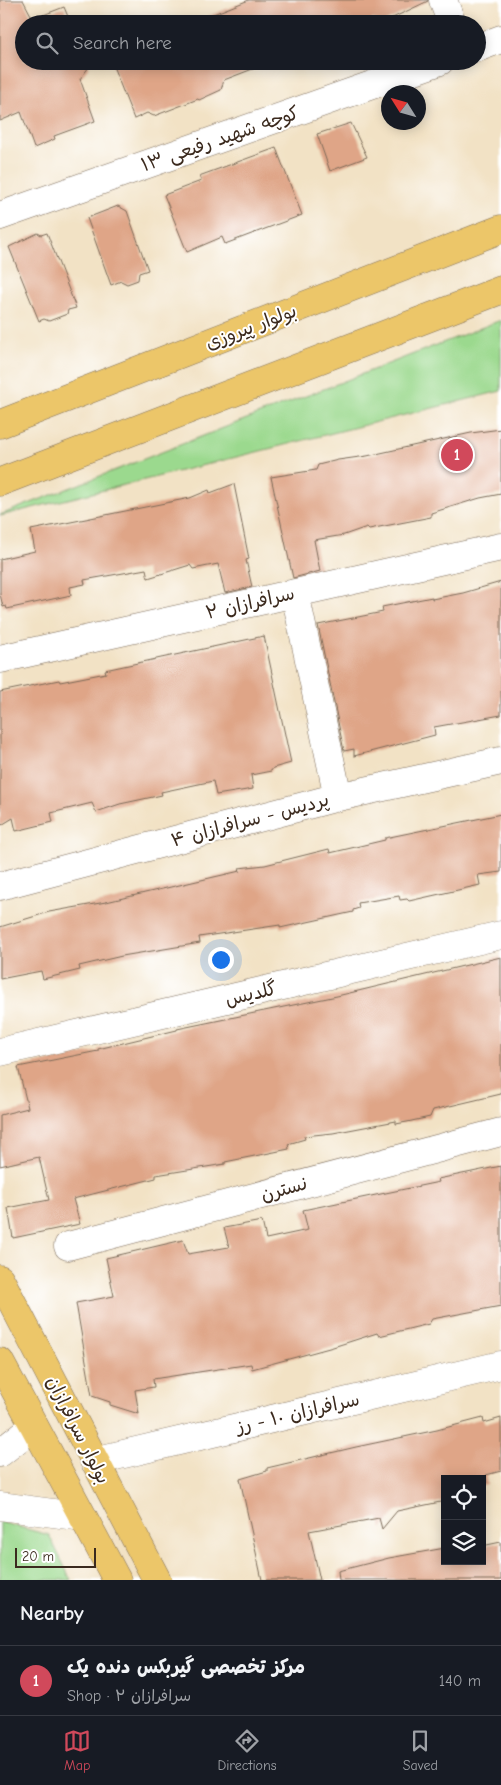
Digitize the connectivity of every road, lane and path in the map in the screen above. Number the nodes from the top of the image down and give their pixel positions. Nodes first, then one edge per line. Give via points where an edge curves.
1 (443, 0) edge
2 (449, 15) edge
3 (501, 39) edge
4 (486, 45) edge
5 (414, 70) edge
6 (0, 216) edge
7 (501, 230) edge
8 (501, 290) edge
9 (0, 424) edge
10 (0, 482) edge
11 (501, 547) edge
12 (294, 593) junction
13 (0, 659) edge
14 (501, 761) edge
15 (338, 797) junction
16 (0, 886) edge
17 (501, 935) edge
18 (0, 1052) edge
19 (501, 1132) edge
20 (68, 1246) dead end
21 (0, 1279) edge
22 (0, 1362) edge
23 (501, 1366) edge
24 (34, 1426) junction
25 (0, 1453) edge
26 (94, 1461) junction
27 (0, 1506) edge
28 (83, 1517) junction
29 (116, 1580) edge
30 (157, 1580) edge

1 - 2 street
3 - 4 street
5 - 6 street, کوچه شهید رفیعی ۱۳
7 - 9 main road, بولوار پیروزی
8 - 10 main road
11 - 12 street, سرافرازان ۲
12 - 13 street, سرافرازان ۲
12 - 15 street
14 - 15 street, پردیس - سرافرازان ۴
15 - 16 street, پردیس - سرافرازان ۴
17 - 18 street, گلدیس
19 - 20 street, نسترن
21 - 26 main road, بولوار سرافرازان
22 - 24 main road, بولوار سرافرازان
23 - 26 street, سرافرازان ۱۰ - رز
24 - 25 street
24 - 28 main road, بولوار سرافرازان
26 - 30 main road, بولوار سرافرازان
27 - 28 street
28 - 29 main road, بولوار سرافرازان

